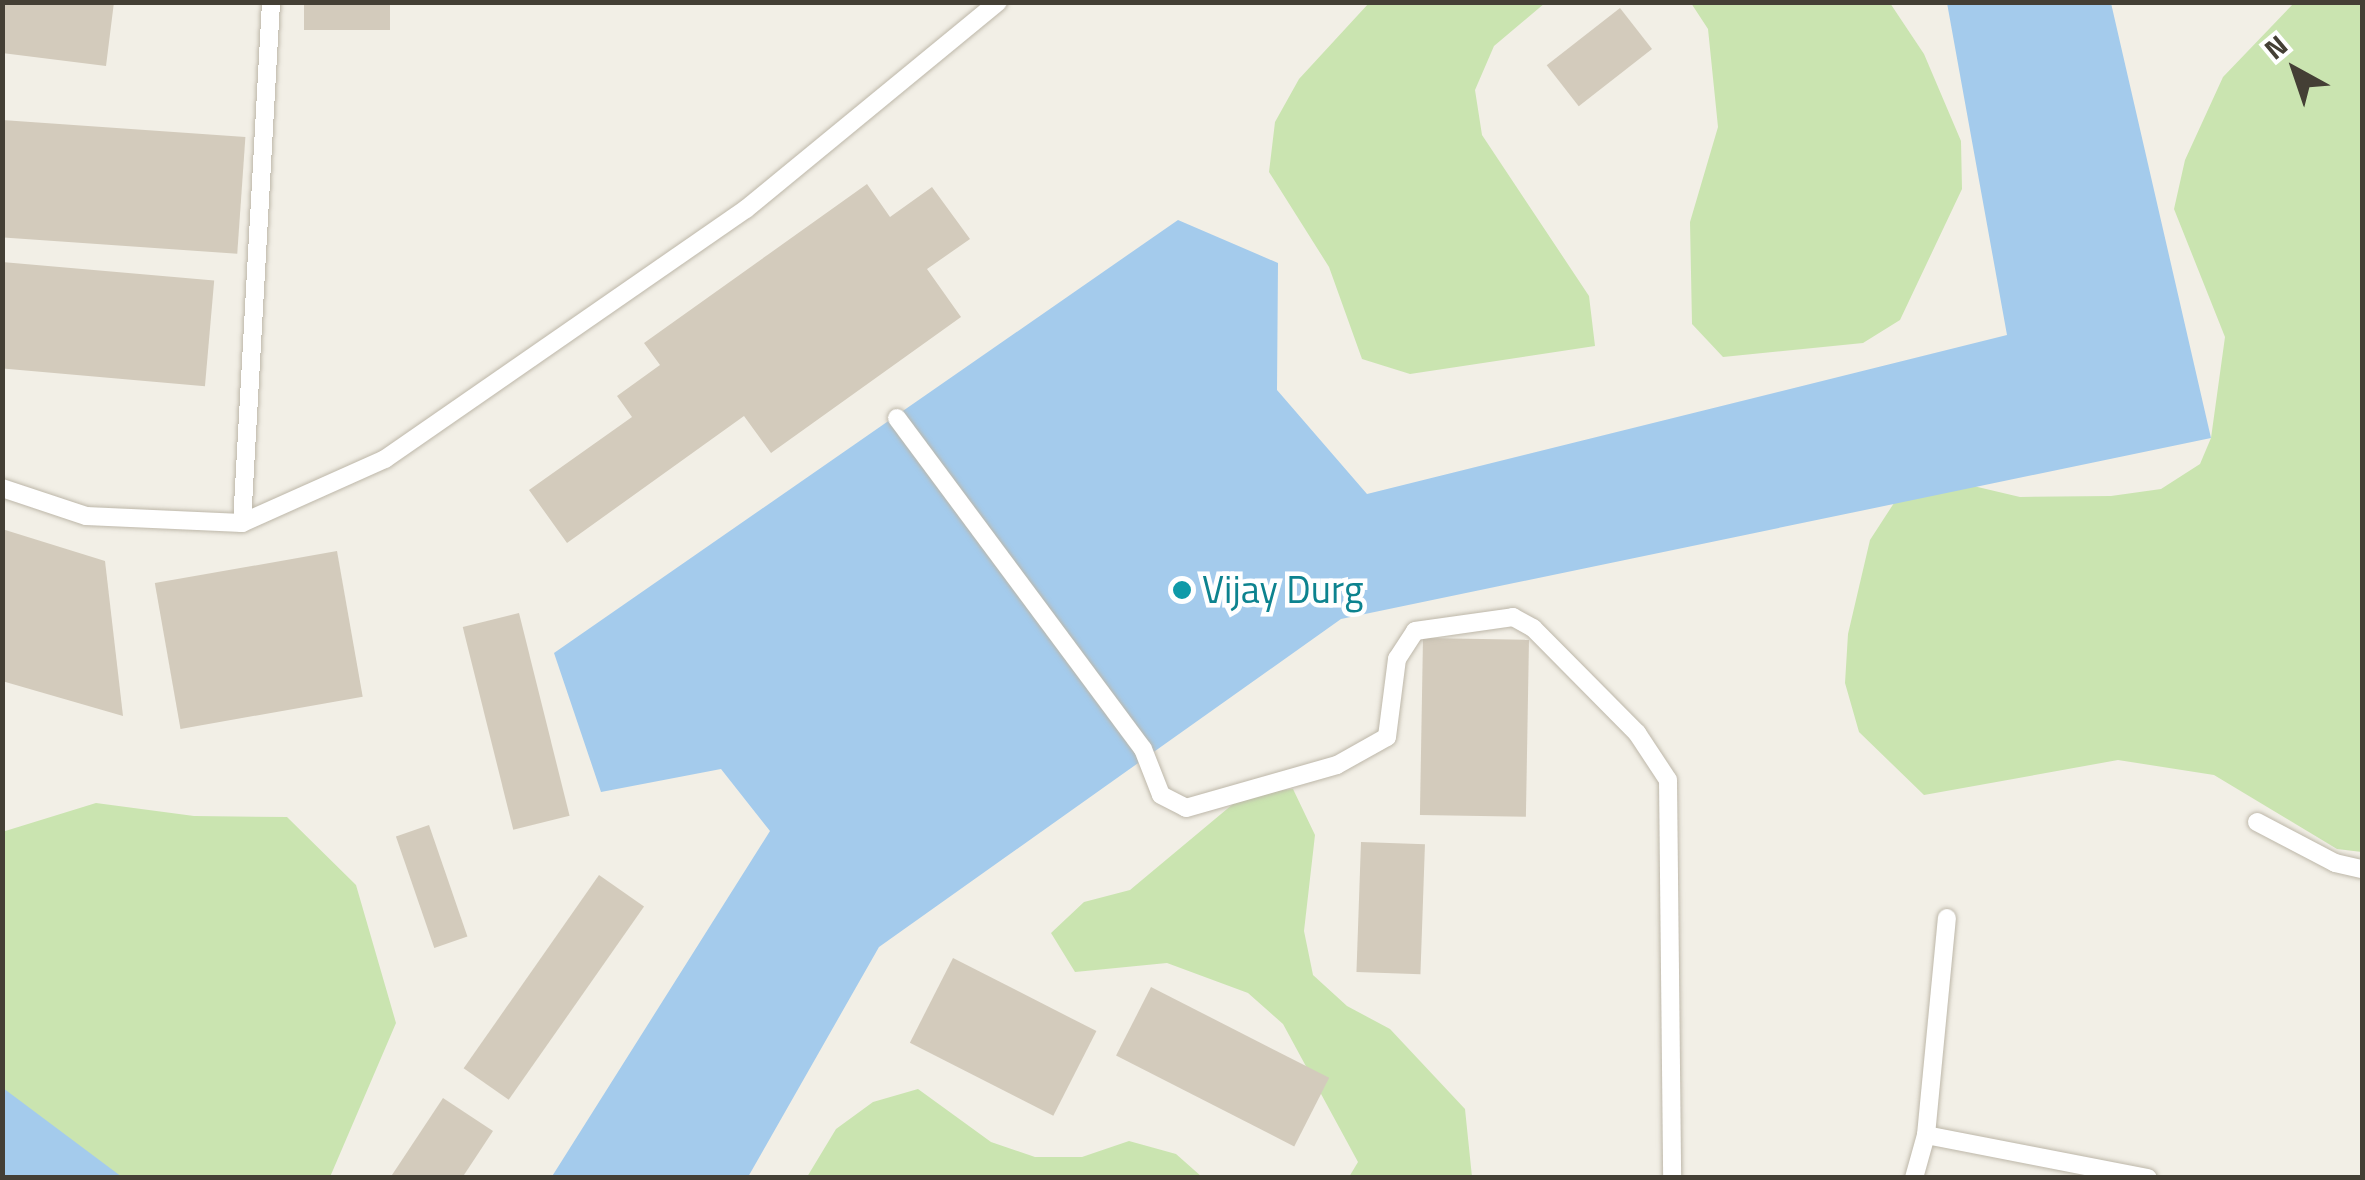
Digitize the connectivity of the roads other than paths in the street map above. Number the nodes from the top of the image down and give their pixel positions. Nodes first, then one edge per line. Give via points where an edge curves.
1 (271, 2) edge
2 (998, 2) edge
3 (897, 418) dead end
4 (2, 488) edge
5 (242, 523) junction
6 (2257, 822) dead end
7 (2362, 868) edge
8 (1948, 918) dead end
9 (1926, 1135) junction
10 (1672, 1178) edge
11 (1914, 1178) edge
12 (2148, 1178) edge

1 - 5 lane
2 - 5 lane via 746,209 385,459
3 - 10 lane via 1143,749 1161,795 1186,808 1337,765 1387,737 1397,660 1414,631 1513,617 1533,628 1637,733 1668,780
4 - 5 lane via 86,516
6 - 7 lane via 2335,862
8 - 9 lane
9 - 11 lane
9 - 12 lane

